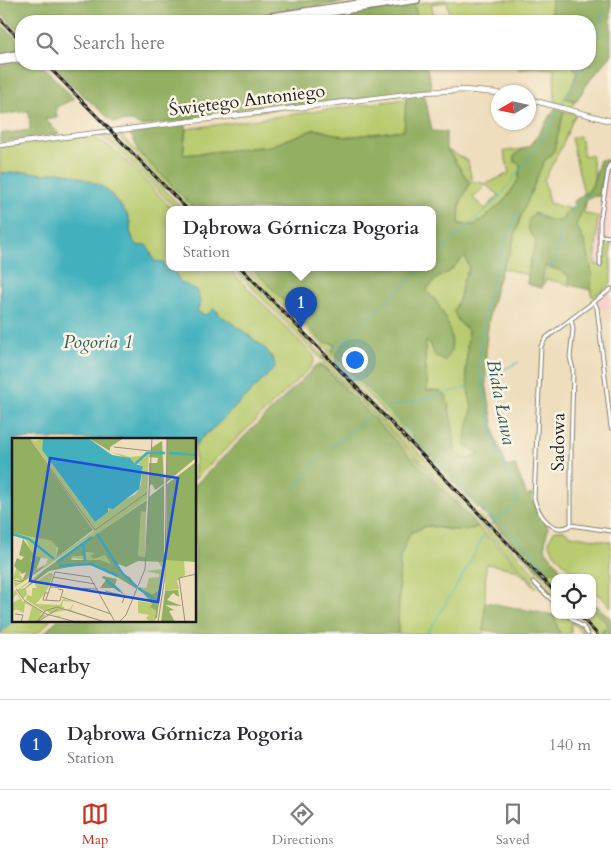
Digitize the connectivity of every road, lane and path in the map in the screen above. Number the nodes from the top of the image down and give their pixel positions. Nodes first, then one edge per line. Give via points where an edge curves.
1 (381, 0) edge
2 (417, 0) edge
3 (279, 15) edge
4 (315, 15) edge
5 (15, 56) edge
6 (0, 57) edge
7 (15, 57) edge
8 (0, 62) edge
9 (491, 92) edge
10 (536, 101) edge
11 (611, 121) edge
12 (0, 145) edge
13 (611, 164) edge
14 (600, 236) junction
15 (611, 238) edge
16 (600, 265) dead end
17 (611, 289) edge
18 (594, 302) junction
19 (571, 319) junction
20 (611, 428) edge
21 (571, 525) junction
22 (611, 531) edge
23 (533, 582) dead end
24 (551, 599) edge
25 (572, 619) edge
26 (588, 634) edge

1 - 3 highway
2 - 4 highway
5 - 6 highway
7 - 8 highway
9 - 12 street, Świętego Antoniego via 424,92
10 - 11 street
13 - 14 street
14 - 15 street
14 - 16 street
17 - 18 street
18 - 19 street
18 - 20 street
19 - 21 street, Sadowa
19 - 21 street via 546,338 541,346 534,497 536,506 554,528
21 - 22 street
23 - 24 street
25 - 26 street

